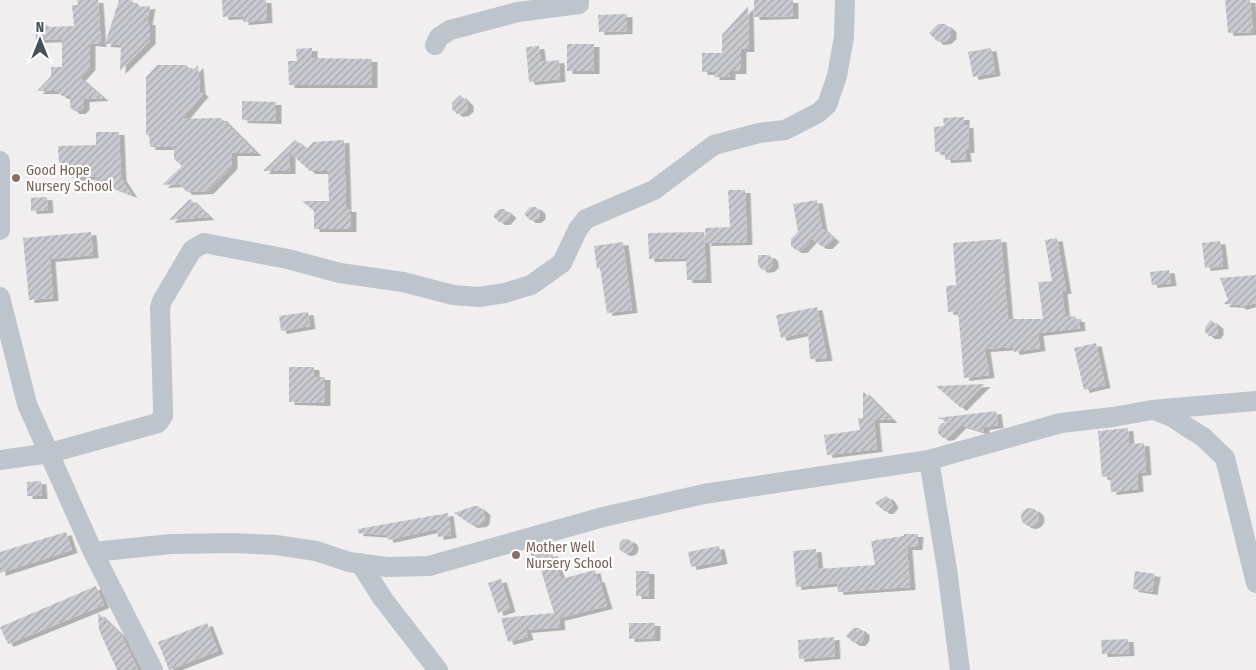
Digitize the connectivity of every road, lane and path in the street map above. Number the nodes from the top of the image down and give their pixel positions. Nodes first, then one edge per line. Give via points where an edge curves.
1 (579, 0) edge
2 (845, 0) edge
3 (435, 45) dead end
4 (0, 161) edge
5 (0, 230) edge
6 (0, 297) edge
7 (1256, 400) edge
8 (1152, 410) junction
9 (50, 454) junction
10 (0, 460) edge
11 (929, 460) junction
12 (93, 552) junction
13 (360, 564) junction
14 (1256, 583) edge
15 (153, 670) edge
16 (438, 670) edge
17 (960, 670) edge

1 - 3 street via 578,4 518,12 450,30 439,37
2 - 9 street via 844,37 837,76 827,105 785,130 714,145 654,190 586,219 562,263 531,286 479,297 453,295 222,245 204,243 198,246 185,260 160,308 161,420 141,429
4 - 5 street
6 - 9 street via 27,404
7 - 8 street
8 - 11 street via 1053,424
8 - 14 street via 1172,417 1225,458
9 - 10 street
9 - 12 street
11 - 13 street via 685,498 603,517 429,566
11 - 17 street
12 - 13 street via 171,544 233,543 308,550
12 - 15 street
13 - 16 street

